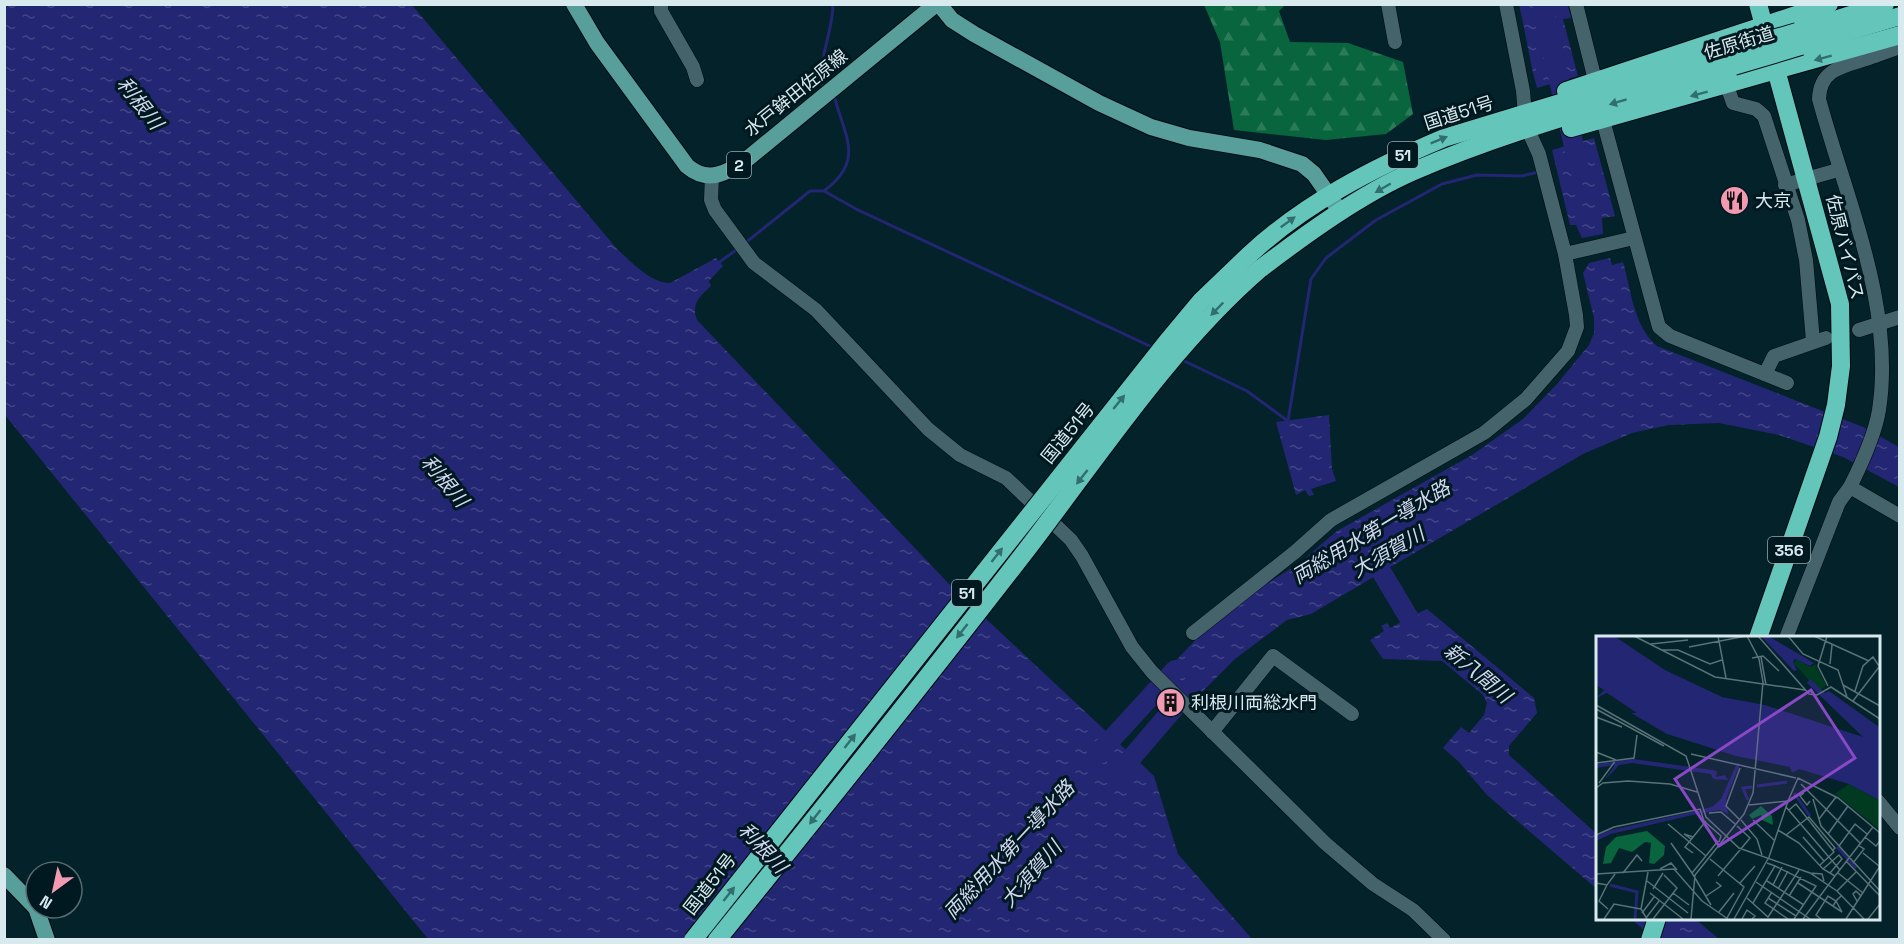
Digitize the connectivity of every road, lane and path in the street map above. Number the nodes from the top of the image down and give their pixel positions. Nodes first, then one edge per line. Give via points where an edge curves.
1 (574, 4) edge
2 (661, 4) edge
3 (937, 4) edge
4 (1388, 4) edge
5 (1506, 4) edge
6 (1576, 4) edge
7 (1758, 4) edge
8 (1885, 4) edge
9 (1825, 5) edge
10 (1899, 16) edge
11 (1764, 25) junction
12 (1899, 35) edge
13 (1799, 39) junction
14 (1395, 42) dead end
15 (1899, 47) edge
16 (1873, 50) junction
17 (1775, 72) junction
18 (696, 80) dead end
19 (1727, 86) junction
20 (1591, 102) junction
21 (1532, 121) junction
22 (1838, 170) junction
23 (712, 176) junction
24 (1806, 179) junction
25 (1785, 186) junction
26 (1330, 194) junction
27 (1341, 214) junction
28 (1634, 238) junction
29 (1565, 254) junction
30 (1255, 262) junction
31 (1899, 317) edge
32 (1879, 324) junction
33 (1859, 330) dead end
34 (1765, 374) junction
35 (1786, 383) dead end
36 (1852, 483) junction
37 (1899, 516) edge
38 (1193, 633) dead end
39 (1759, 636) edge
40 (1787, 636) edge
41 (1352, 714) dead end
42 (1212, 732) junction
43 (1880, 804) edge
44 (1899, 828) edge
45 (4, 875) edge
46 (24, 896) edge
47 (40, 920) edge
48 (1656, 920) edge
49 (47, 939) edge
50 (693, 939) edge
51 (717, 939) edge
52 (1444, 939) edge
53 (1650, 939) edge

1 - 23 main road, 2 via 597,43 687,166 695,173
2 - 18 street
3 - 23 main road, 水戸鉾田佐原線 / 2 via 746,160 731,171
3 - 26 main road, 水戸鉾田佐原線 / 2 via 974,34 1115,111 1189,138 1302,164
4 - 14 street
5 - 21 street
6 - 20 street
7 - 11 highway, 佐原バイパス / 356
8 - 13 highway, 佐原街道
9 - 11 highway
10 - 13 highway, 佐原街道
11 - 17 highway, 佐原バイパス / 356
11 - 20 highway
12 - 16 highway
13 - 20 highway, 佐原街道, bridge
15 - 16 street
16 -> 17 highway
16 - 22 street via 1826,74 1820,85 1819,99
17 - 19 highway
17 - 24 highway, 佐原バイパス / 356
19 -> 20 highway
19 - 25 street via 1732,103 1756,109 1764,116
20 - 21 highway
20 - 21 highway
20 - 28 street
26 -> 21 highway, 国道51号 / 51 via 1444,138 1481,126
21 -> 27 highway, 国道51号 / 51 via 1412,172
21 - 29 street
22 - 24 street
22 - 32 street via 1866,258
23 - 42 street via 711,200 715,210 754,263 816,310 928,429 960,455 1006,478 1075,544 1132,647
24 - 25 street
24 - 39 highway, 佐原バイパス / 356 via 1840,304 1842,343 1836,405
25 - 34 street via 1798,220 1820,339 1774,356
26 - 27 main road, 水戸鉾田佐原線 / 2
30 -> 26 highway, 国道51号 / 51 via 1286,223
27 - 30 highway, 国道51号 / 51
28 - 29 street
28 - 34 street via 1659,327 1670,336
29 - 38 street via 1577,327 1568,351 1526,399 1484,433 1331,520
50 -> 30 highway, 国道51号 / 51, bridge via 1186,319
30 -> 51 highway, 国道51号 / 51, bridge via 1178,353 1012,569
31 - 32 street
32 - 33 street
32 - 36 street via 1882,376 1877,418
34 - 35 street
36 - 37 street
36 - 40 street via 1839,502
41 - 42 street via 1273,656
42 - 52 street via 1324,843 1373,884 1413,910
43 - 44 street
45 - 46 main road
47 - 49 main road
48 - 53 highway

